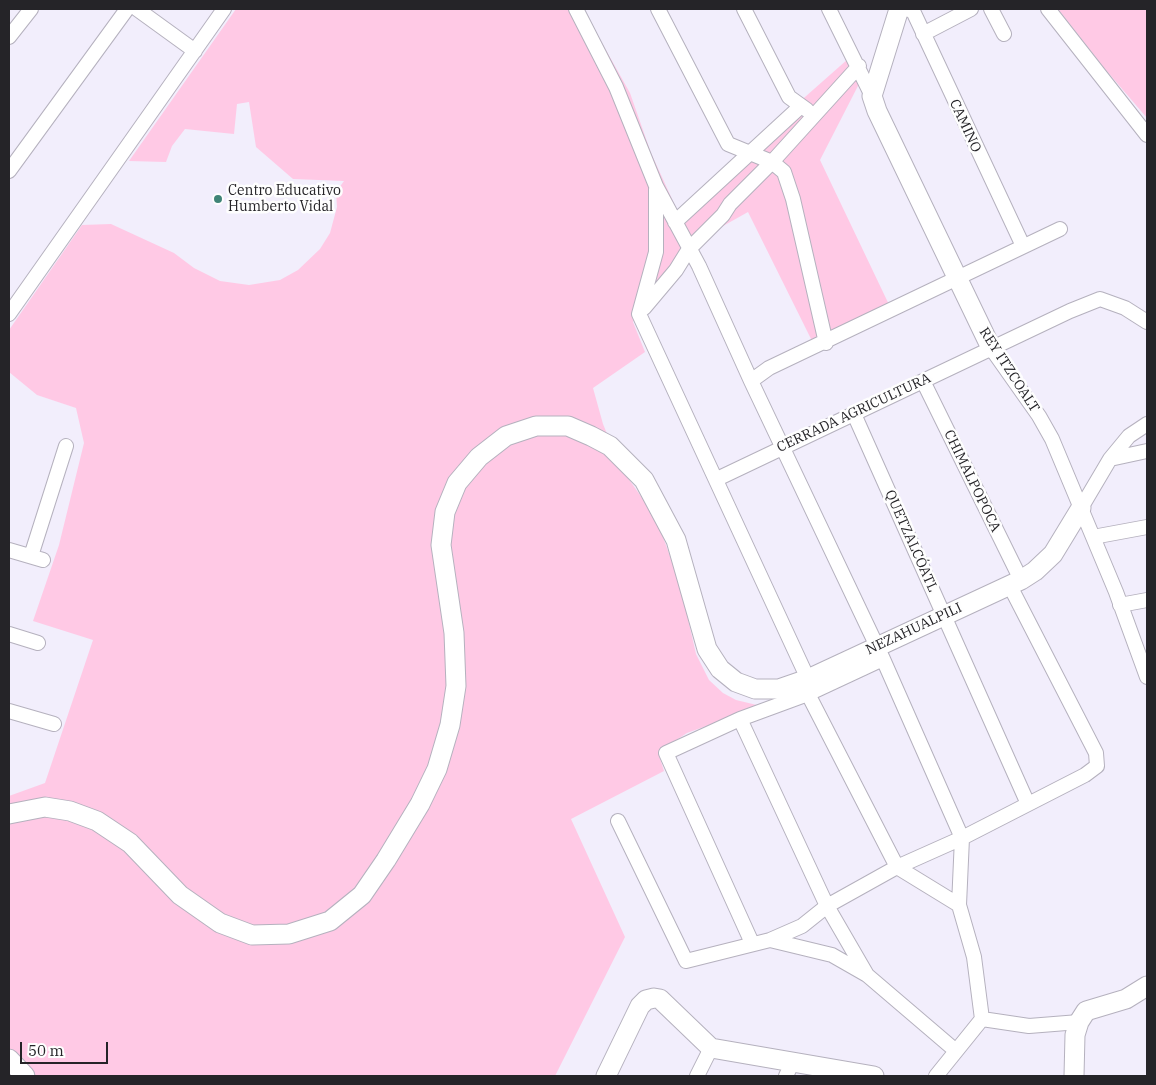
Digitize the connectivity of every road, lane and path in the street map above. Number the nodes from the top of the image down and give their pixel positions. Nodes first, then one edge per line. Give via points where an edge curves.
1 (31, 9) edge
2 (127, 9) edge
3 (137, 9) edge
4 (224, 9) edge
5 (576, 9) edge
6 (658, 9) edge
7 (744, 9) edge
8 (829, 9) edge
9 (908, 9) edge
10 (971, 9) edge
11 (991, 9) edge
12 (1048, 9) edge
13 (923, 34) junction
14 (1004, 34) dead end
15 (9, 37) edge
16 (195, 51) junction
17 (859, 66) junction
18 (872, 96) junction
19 (801, 106) junction
20 (813, 114) junction
21 (1147, 135) edge
22 (748, 152) junction
23 (772, 162) junction
24 (9, 171) edge
25 (656, 186) junction
26 (675, 222) junction
27 (1060, 229) dead end
28 (1023, 246) junction
29 (689, 249) junction
30 (957, 279) junction
31 (9, 314) edge
32 (639, 314) junction
33 (1147, 322) edge
34 (826, 343) junction
35 (991, 348) junction
36 (751, 381) junction
37 (923, 381) junction
38 (854, 414) junction
39 (1147, 424) edge
40 (66, 446) dead end
41 (784, 447) junction
42 (1147, 451) edge
43 (1110, 459) junction
44 (717, 479) junction
45 (1081, 508) junction
46 (1147, 527) edge
47 (1093, 536) junction
48 (9, 550) edge
49 (1016, 583) junction
50 (1147, 600) edge
51 (1120, 604) junction
52 (944, 614) junction
53 (9, 634) edge
54 (38, 643) dead end
55 (880, 653) junction
56 (1146, 671) edge
57 (808, 686) junction
58 (9, 711) edge
59 (740, 719) junction
60 (54, 724) dead end
61 (1028, 804) junction
62 (9, 814) edge
63 (618, 821) dead end
64 (962, 838) junction
65 (898, 867) junction
66 (959, 905) junction
67 (826, 906) junction
68 (770, 940) junction
69 (752, 943) junction
70 (867, 975) junction
71 (1147, 986) edge
72 (982, 1019) junction
73 (1079, 1022) junction
74 (711, 1048) junction
75 (956, 1051) junction
76 (9, 1059) edge
77 (789, 1069) edge
78 (25, 1076) edge
79 (606, 1076) edge
80 (697, 1076) edge
81 (874, 1076) edge
82 (936, 1076) edge
83 (1074, 1076) edge

1 - 15 street
2 - 24 street
3 - 16 street
4 - 16 street
5 - 25 street via 616,87
6 - 22 street via 728,144
7 - 19 street via 788,97
8 - 17 street
9 - 13 street, CAMINO
9 - 18 street
10 - 13 street
11 - 14 street
12 - 21 street
13 - 28 street, CAMINO
16 - 31 street
17 - 18 street
17 - 20 street
18 - 30 street, REY ITZCOALT
19 - 20 street
19 - 22 street
20 - 23 street
22 - 23 street
22 - 26 street
23 - 29 street
23 - 34 street via 784,172 793,199
25 - 26 street
25 - 32 street via 656,252
26 - 29 street
27 - 28 street
28 - 30 street
29 - 32 street
29 - 36 street
30 - 34 street
30 - 35 street, REY ITZCOALT
32 - 44 street
33 - 35 street, CERRADA AGRICULTURA via 1125,308 1100,299
34 - 36 street via 769,368
35 - 37 street, CERRADA AGRICULTURA
35 - 45 street, REY ITZCOALT via 1048,431
36 - 41 street
37 - 38 street, CERRADA AGRICULTURA
37 - 49 street, CHIMALPOPOCA
38 - 41 street, CERRADA AGRICULTURA
38 - 52 street, QUETZALCÓATL
39 - 43 street via 1129,436
40 - 48 street via 37,558
41 - 44 street, CERRADA AGRICULTURA
41 - 55 street
42 - 43 street
43 - 45 street
44 - 57 street
45 - 47 street, REY ITZCOALT
45 - 49 street, NEZAHUALPILI via 1053,554
46 - 47 street
47 - 51 street, REY ITZCOALT
49 - 52 street, NEZAHUALPILI
49 - 61 street, CHIMALPOPOCA via 1096,753 1097,766 1085,776
50 - 51 street
51 - 56 street, REY ITZCOALT
52 - 55 street, NEZAHUALPILI
52 - 61 street, QUETZALCÓATL
53 - 54 street
55 - 57 street, NEZAHUALPILI
55 - 64 street
57 - 59 street
57 - 62 street, NEZAHUALPILI via 755,689 736,682 720,669 707,649 676,540 644,480 610,446 591,436 568,426 536,426 506,436 479,457 457,483 444,512 441,545 454,633 456,686 450,725 437,769 386,860 362,895 330,920 290,934 252,935 220,923 180,895 130,843 97,821 46,807
57 - 65 street
58 - 60 street
59 - 67 street
59 - 69 street via 666,753
61 - 64 street
63 - 69 street via 686,962
64 - 65 street
64 - 66 street
65 - 66 street
65 - 67 street
66 - 72 street via 974,957
67 - 68 street via 802,926
67 - 70 street
68 - 69 street
68 - 70 street via 832,955
70 - 75 street
71 - 73 street via 1126,999 1086,1011
72 - 73 street via 1029,1026
72 - 75 street
73 - 83 street via 1075,1035
74 - 77 street
74 - 79 street via 660,999 646,1000 635,1014
74 - 80 street
75 - 82 street
76 - 78 street
77 - 81 street

